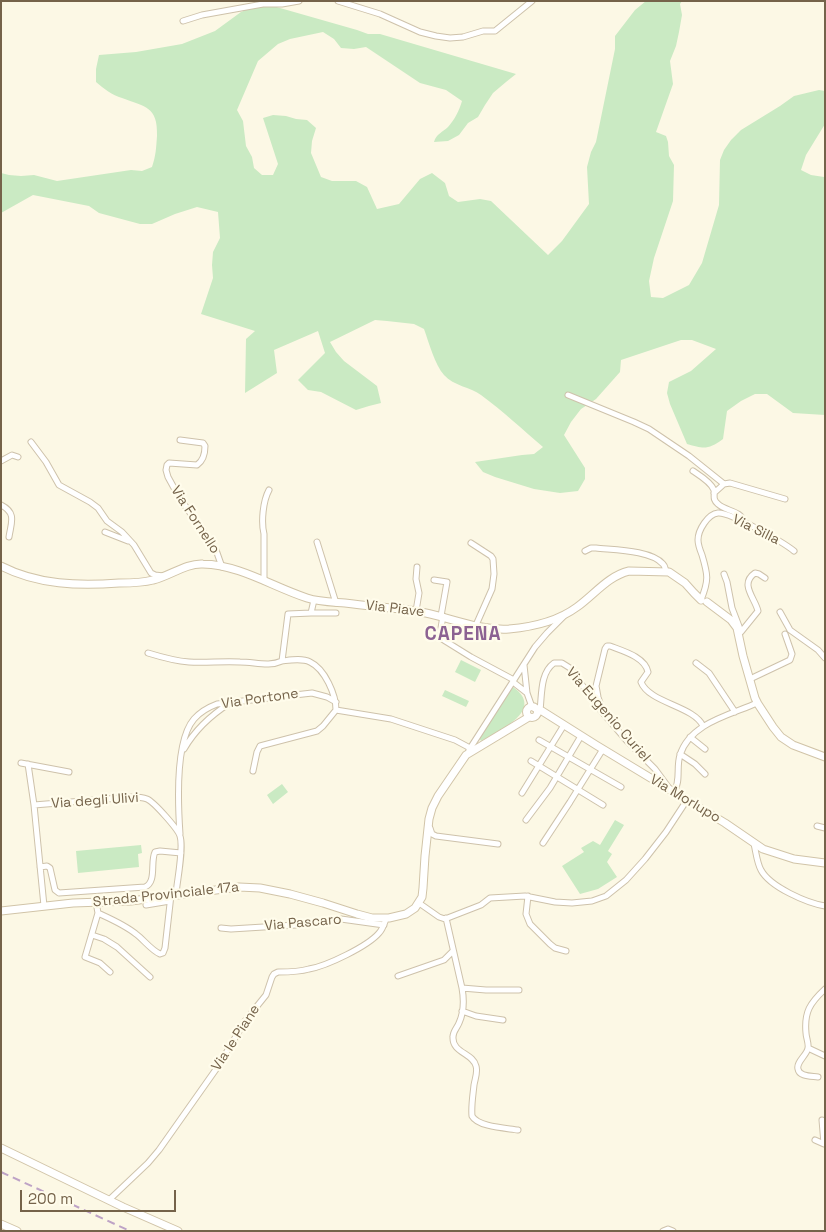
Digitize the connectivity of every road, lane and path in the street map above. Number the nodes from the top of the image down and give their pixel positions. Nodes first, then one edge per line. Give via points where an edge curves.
1 (299, 1) edge
2 (338, 1) edge
3 (532, 1) edge
4 (183, 21) dead end
5 (568, 395) dead end
6 (180, 440) dead end
7 (31, 442) dead end
8 (18, 458) dead end
9 (1, 460) edge
10 (693, 471) dead end
11 (724, 484) junction
12 (269, 490) dead end
13 (714, 493) junction
14 (785, 499) dead end
15 (1, 505) edge
16 (743, 522) junction
17 (105, 532) dead end
18 (9, 537) dead end
19 (317, 542) dead end
20 (471, 543) dead end
21 (134, 544) junction
22 (585, 550) dead end
23 (794, 551) dead end
24 (1, 566) edge
25 (222, 567) junction
26 (417, 567) dead end
27 (666, 571) junction
28 (724, 574) dead end
29 (167, 576) junction
30 (764, 578) dead end
31 (434, 580) dead end
32 (264, 581) junction
33 (314, 600) junction
34 (702, 600) junction
35 (336, 602) junction
36 (416, 611) junction
37 (568, 612) junction
38 (780, 612) dead end
39 (311, 613) junction
40 (336, 613) dead end
41 (442, 616) junction
42 (540, 623) junction
43 (476, 625) junction
44 (740, 632) junction
45 (546, 634) junction
46 (785, 634) dead end
47 (148, 653) dead end
48 (825, 658) edge
49 (282, 661) junction
50 (696, 663) dead end
51 (524, 665) junction
52 (518, 674) junction
53 (526, 677) junction
54 (750, 679) junction
55 (513, 681) junction
56 (527, 693) junction
57 (233, 702) junction
58 (336, 702) junction
59 (757, 703) junction
60 (536, 709) junction
61 (336, 710) junction
62 (603, 712) junction
63 (735, 712) junction
64 (531, 717) junction
65 (551, 717) junction
66 (564, 725) junction
67 (703, 726) junction
68 (581, 736) junction
69 (690, 737) junction
70 (539, 740) dead end
71 (550, 746) junction
72 (602, 749) junction
73 (705, 749) dead end
74 (182, 752) junction
75 (468, 752) junction
76 (680, 754) junction
77 (569, 757) junction
78 (825, 757) edge
79 (531, 761) dead end
80 (21, 763) dead end
81 (28, 764) junction
82 (539, 766) junction
83 (590, 770) junction
84 (253, 771) dead end
85 (69, 772) dead end
86 (705, 774) dead end
87 (557, 777) junction
88 (621, 788) dead end
89 (578, 789) junction
90 (672, 791) junction
91 (522, 793) dead end
92 (687, 800) junction
93 (34, 805) junction
94 (603, 805) dead end
95 (429, 819) junction
96 (526, 820) dead end
97 (817, 826) dead end
98 (825, 828) edge
99 (180, 835) junction
100 (543, 843) dead end
101 (498, 844) dead end
102 (754, 844) junction
103 (181, 853) junction
104 (825, 863) edge
105 (40, 868) junction
106 (528, 896) junction
107 (171, 898) junction
108 (96, 902) junction
109 (419, 903) junction
110 (146, 905) dead end
111 (44, 906) junction
112 (825, 906) edge
113 (1, 911) edge
114 (98, 912) junction
115 (446, 918) junction
116 (385, 922) junction
117 (221, 928) dead end
118 (92, 935) junction
119 (453, 951) junction
120 (566, 951) dead end
121 (110, 972) dead end
122 (398, 976) dead end
123 (150, 977) dead end
124 (462, 988) junction
125 (825, 989) edge
126 (519, 990) dead end
127 (462, 1010) junction
128 (504, 1020) dead end
129 (808, 1048) junction
130 (825, 1056) edge
131 (818, 1077) dead end
132 (822, 1120) dead end
133 (518, 1130) dead end
134 (815, 1140) dead end
135 (824, 1144) edge
136 (1, 1148) edge
137 (109, 1200) junction
138 (1, 1224) edge
139 (17, 1231) edge
140 (178, 1231) edge
141 (663, 1231) edge
142 (673, 1231) edge

1 - 4 street via 263,4
2 - 3 street via 380,14 420,32 450,38 495,31
5 - 11 street via 649,429
6 - 25 street, Via Fornello via 203,443 204,455 197,465 169,462 167,475 216,550
7 - 21 street via 59,484 95,506
8 - 9 street via 10,455
10 - 13 street via 710,484
11 - 13 street
11 - 14 street via 733,483
12 - 32 street via 262,525
13 - 16 street via 715,502 741,515
15 - 18 street via 12,515
16 - 23 street, Via Silla
16 - 34 street, Via Silla via 721,513 710,517 701,530 698,539 707,584
17 - 21 street
19 - 35 street
20 - 43 street via 491,556 494,574
21 - 29 street via 153,575
22 - 27 street via 596,548 643,554 662,563
24 - 29 main road, Via Piave via 30,578 78,585 147,582
25 - 29 main road, Via Piave via 196,564
25 - 32 main road, Via Piave
26 - 36 street via 419,593
27 - 34 main road
27 - 37 main road, Via Piave via 624,572
28 - 44 street
30 - 44 street via 756,573 749,580 749,589 758,611
31 - 41 street via 447,580
32 - 33 main road, Via Piave
33 - 35 main road, Via Piave
33 - 39 street
34 - 44 main road via 731,620
35 - 36 main road, Via Piave
36 - 41 main road, Via Piave
37 - 42 main road, Via Piave
37 - 45 street
38 - 48 street via 790,630
39 - 40 street
39 - 49 street via 288,614
41 - 43 main road, Via Piave
41 - 55 street via 442,639
42 - 43 main road, Via Piave via 507,629
42 - 45 street
44 - 54 main road
45 - 51 street
46 - 54 street via 792,654 790,660
47 - 49 street via 191,662 276,664
49 - 58 street via 304,660 314,665 330,686
50 - 63 street via 709,673
51 - 52 street
51 - 53 street
52 - 53 street
52 - 55 street
53 - 56 street
54 - 59 main road
55 - 56 street
55 - 75 street
56 - 60 street
57 - 58 street, Via Portone via 312,693
57 - 74 street via 211,716
57 - 74 street, Via Portone via 217,704 194,719
58 - 61 street
59 - 63 street
59 - 78 main road via 784,740
60 - 62 street, Via Eugenio Curiel via 546,671 552,664 560,662 570,668
60 - 64 main road via 537,713
60 - 65 main road, Via Morlupo
61 - 75 street via 387,718 421,728 456,740
61 - 84 street via 317,731 260,746
62 - 67 street via 596,686 605,649 610,646 633,656 647,668 642,686 684,710
62 - 90 street, Via Eugenio Curiel
63 - 67 street
64 - 65 main road
64 - 75 main road
65 - 66 main road, Via Morlupo
66 - 68 main road, Via Morlupo
66 - 71 street
67 - 69 street
68 - 72 main road, Via Morlupo
68 - 77 street
69 - 73 street
69 - 76 street
70 - 71 street
71 - 77 street
71 - 82 street
72 - 83 street
72 - 90 main road, Via Morlupo
74 - 99 street, Via Portone via 178,784
75 - 95 main road via 434,803
76 - 86 street
76 - 90 street via 677,784
77 - 83 street
77 - 87 street
79 - 82 street
80 - 81 street
81 - 85 street
81 - 93 street
82 - 87 street
82 - 91 street
83 - 88 street
83 - 89 street
87 - 89 street
87 - 96 street
89 - 94 street
89 - 100 street
90 - 92 main road, Via Morlupo
92 - 102 main road, Via Morlupo
92 - 106 street via 645,859 608,894 592,901 572,903
93 - 99 street, Via degli Ulivi via 142,797 153,802
93 - 105 street, Via degli Ulivi
95 - 101 street via 434,836
95 - 109 main road via 423,891
97 - 98 street
99 - 103 street
102 - 104 main road, Via Morlupo via 785,857
102 - 112 street via 760,869 769,880 804,901
103 - 105 street via 155,852 151,882 145,887 59,894 54,889 50,868
103 - 107 street
105 - 111 street, Via degli Ulivi
106 - 115 street via 490,898 481,905
106 - 120 street via 526,914 530,923 555,948
107 - 108 main road, Strada Provinciale 17a
107 - 110 street
107 - 114 street via 165,948 160,954 131,930
107 - 116 main road, Strada Provinciale 17a via 234,887 260,888
108 - 111 main road, Strada Provinciale 17a
108 - 114 street
109 - 115 street
109 - 116 main road, Strada Provinciale 17a via 406,914
111 - 113 main road, Strada Provinciale 17a
114 - 118 street
115 - 119 street
116 - 117 street, Via Pascaro via 341,919
116 - 137 street, Via le Piane via 375,936 333,961 307,970 274,974 266,995 245,1021 215,1071 161,1147
118 - 121 street via 84,957 100,963
118 - 123 street via 117,947
119 - 122 street via 444,960
119 - 124 street
124 - 126 street
124 - 127 street
125 - 129 street via 806,1014
127 - 128 street via 476,1016
127 - 133 street via 453,1038 459,1050 472,1058 476,1065 473,1118 480,1123
129 - 130 street
129 - 131 street via 798,1069 805,1075
132 - 135 street
134 - 135 street
136 - 137 main road
137 - 140 main road
138 - 139 main road
141 - 142 street

